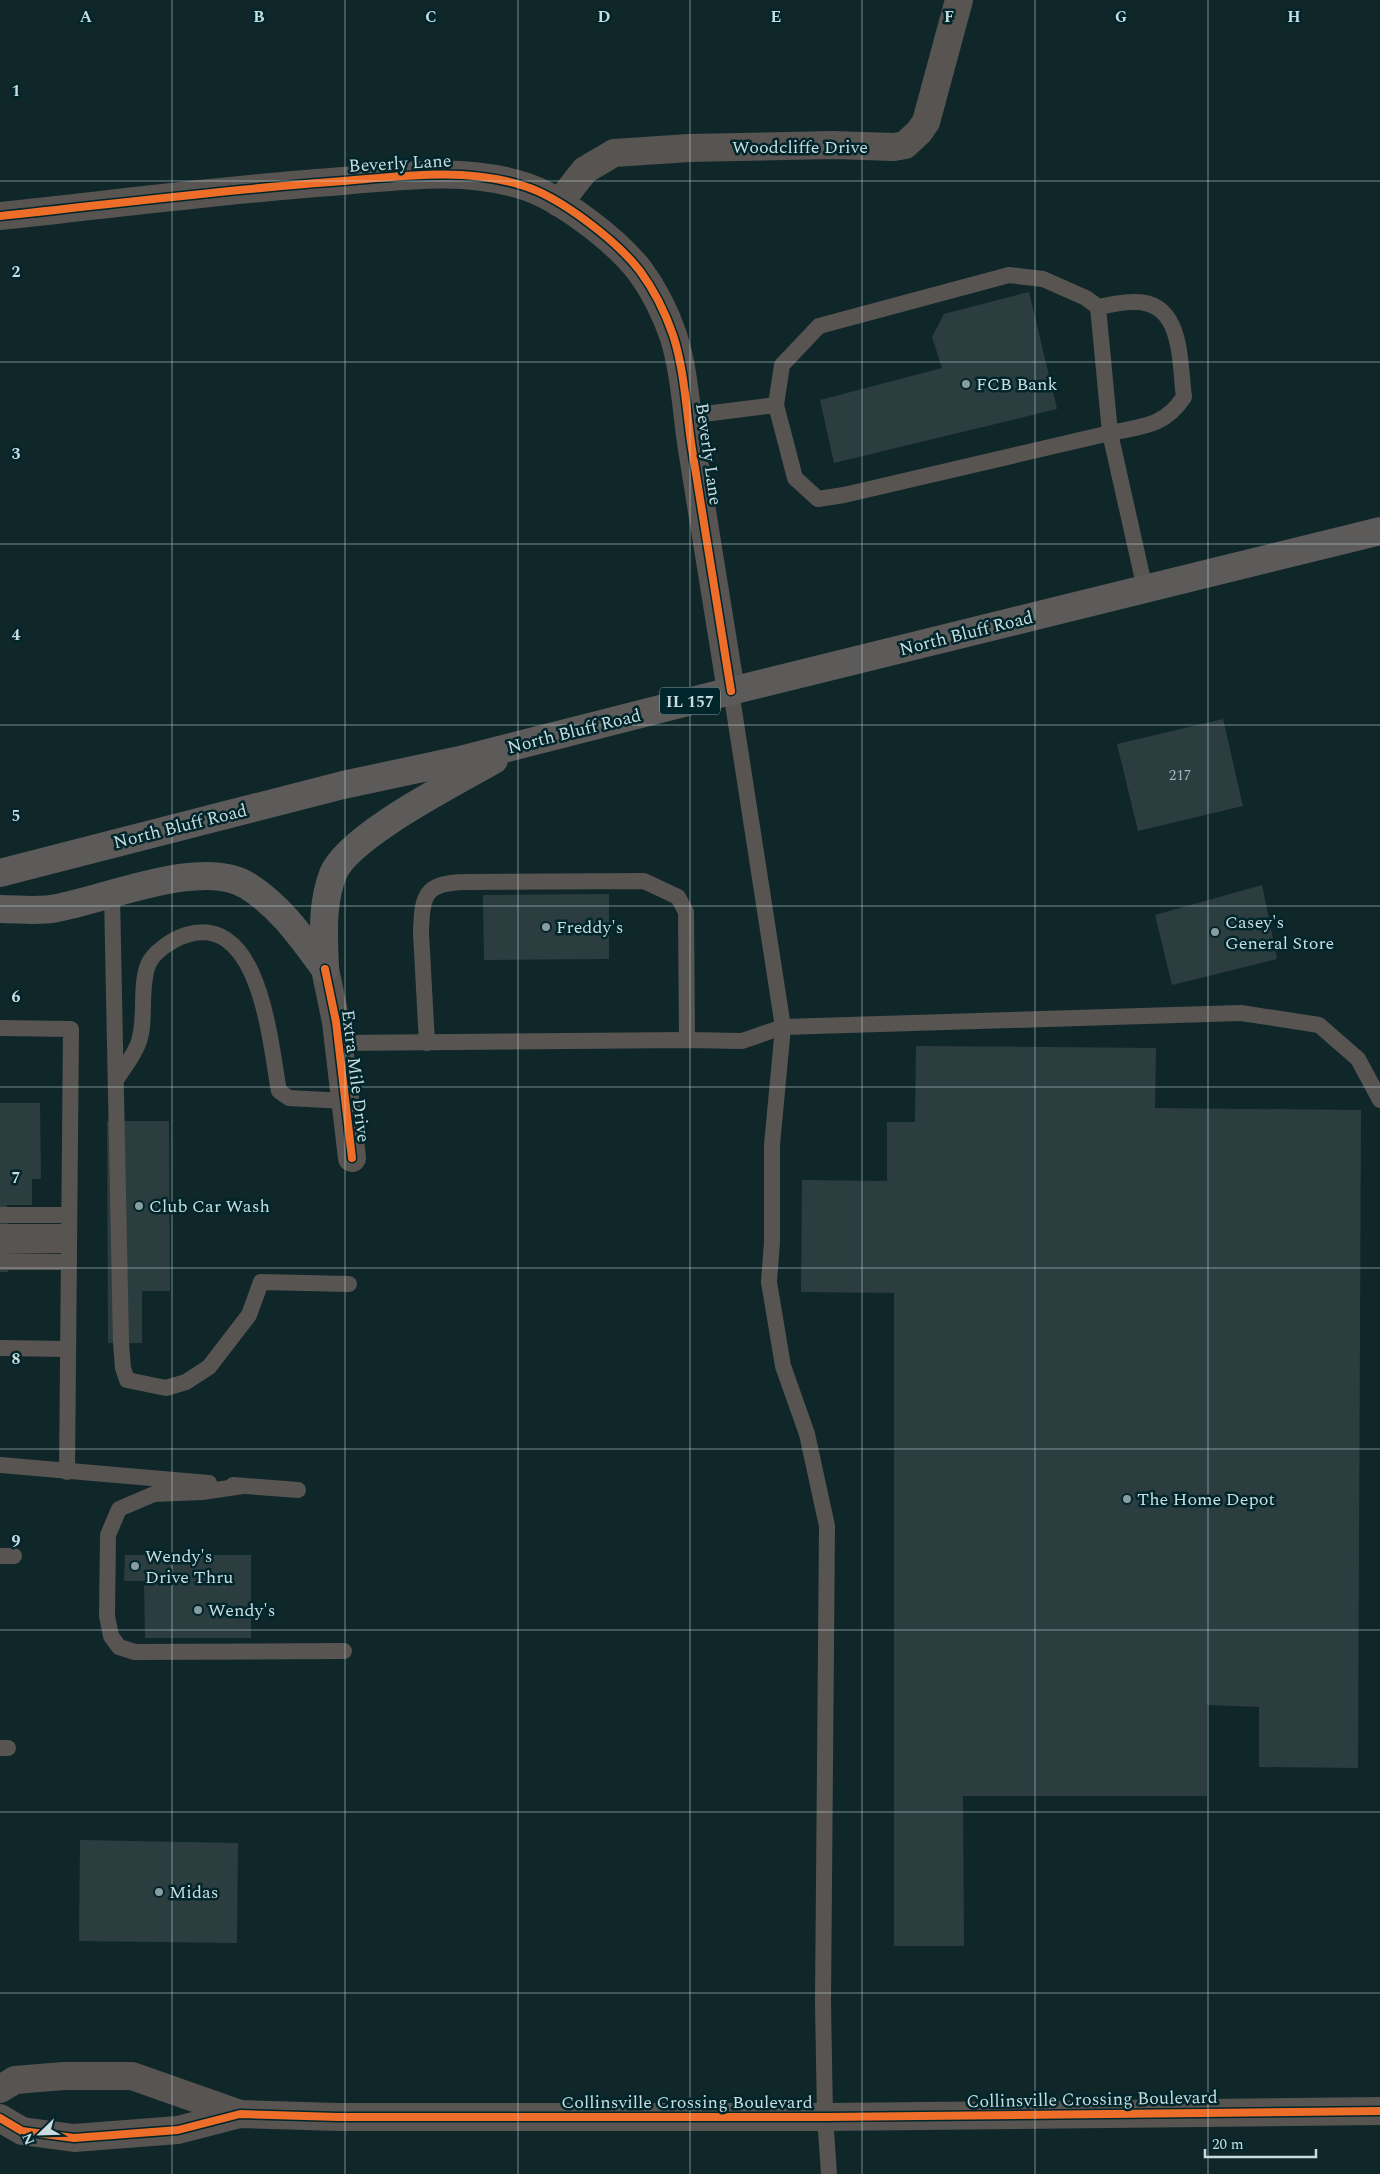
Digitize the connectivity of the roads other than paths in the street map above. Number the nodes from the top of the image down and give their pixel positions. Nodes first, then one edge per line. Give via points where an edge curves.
1 (959, 0) edge
2 (559, 202) junction
3 (0, 216) edge
4 (1098, 307) junction
5 (776, 405) junction
6 (688, 416) junction
7 (1110, 432) junction
8 (1380, 531) edge
9 (1145, 589) junction
10 (731, 691) junction
11 (521, 744) junction
12 (0, 873) edge
13 (112, 895) junction
14 (0, 909) edge
15 (325, 969) junction
16 (783, 1027) junction
17 (0, 1028) edge
18 (687, 1040) junction
19 (427, 1042) junction
20 (338, 1043) junction
21 (116, 1080) junction
22 (1380, 1100) edge
23 (345, 1101) junction
24 (352, 1158) dead end
25 (0, 1215) edge
26 (70, 1215) junction
27 (0, 1232) edge
28 (70, 1239) junction
29 (0, 1246) edge
30 (0, 1262) edge
31 (69, 1262) junction
32 (349, 1284) dead end
33 (0, 1348) edge
34 (68, 1349) junction
35 (0, 1465) edge
36 (67, 1472) junction
37 (243, 1486) junction
38 (298, 1490) dead end
39 (344, 1651) dead end
40 (0, 2089) edge
41 (1380, 2111) edge
42 (240, 2114) junction
43 (825, 2117) junction
44 (0, 2118) edge
45 (829, 2174) edge

1 - 2 street, Woodcliffe Drive via 926,122 905,144 894,147 689,148 614,153 585,170
2 - 3 street, Beverly Lane via 526,186 490,178 432,174 290,185
2 - 6 street, Beverly Lane via 598,230 632,263 659,300 673,335 683,374
4 - 5 lane via 1086,298 1043,279 1009,275 819,326 782,365
4 - 7 lane
4 - 7 lane via 1134,302 1156,306 1170,319 1177,334 1184,397 1174,412 1154,424
5 - 6 lane
5 - 7 lane via 795,478 818,499
6 - 10 street, Beverly Lane
7 - 9 lane
8 - 9 main road, North Bluff Road / IL 157
9 - 10 main road, North Bluff Road / IL 157
10 - 11 main road, North Bluff Road / IL 157
10 - 16 lane
11 - 12 main road, North Bluff Road / IL 157 via 343,785
11 - 15 main road via 385,824 345,856 334,872 324,909
13 - 14 main road via 55,909
13 - 15 main road via 193,876 217,875 246,885 269,900 287,919
13 - 21 lane
15 - 20 street, Extra Mile Drive
16 - 18 lane via 742,1041
16 - 22 lane via 1240,1013 1319,1025 1358,1060
16 - 43 lane via 772,1145 769,1282 783,1366 807,1434 826,1526
17 - 26 lane via 71,1029
18 - 19 lane
18 - 19 lane via 686,912 678,897 644,881 475,882 444,883 431,890 426,898 421,915 421,933
19 - 20 lane
20 - 23 street, Extra Mile Drive
21 - 23 lane via 138,1043 148,963 160,950 181,937 200,931 233,942 252,972 264,1006 279,1091 289,1098
21 - 32 lane via 122,1368 127,1380 166,1388 186,1382 209,1367 249,1315 261,1282
23 - 24 street, Extra Mile Drive
25 - 26 lane
26 - 28 lane
27 - 28 lane
28 - 29 lane
28 - 31 lane
30 - 31 lane
31 - 34 lane
33 - 34 lane
34 - 36 lane
35 - 36 lane
36 - 37 lane
37 - 38 lane
37 - 39 lane via 154,1494 119,1509 108,1535 107,1616 111,1636 119,1647 135,1652
40 - 42 street, Collinsville Crossing Boulevard via 16,2080 132,2076
41 - 43 street, Collinsville Crossing Boulevard
42 - 43 street, Collinsville Crossing Boulevard
42 - 44 street, Collinsville Crossing Boulevard via 178,2130 74,2138 22,2131
43 - 45 lane

